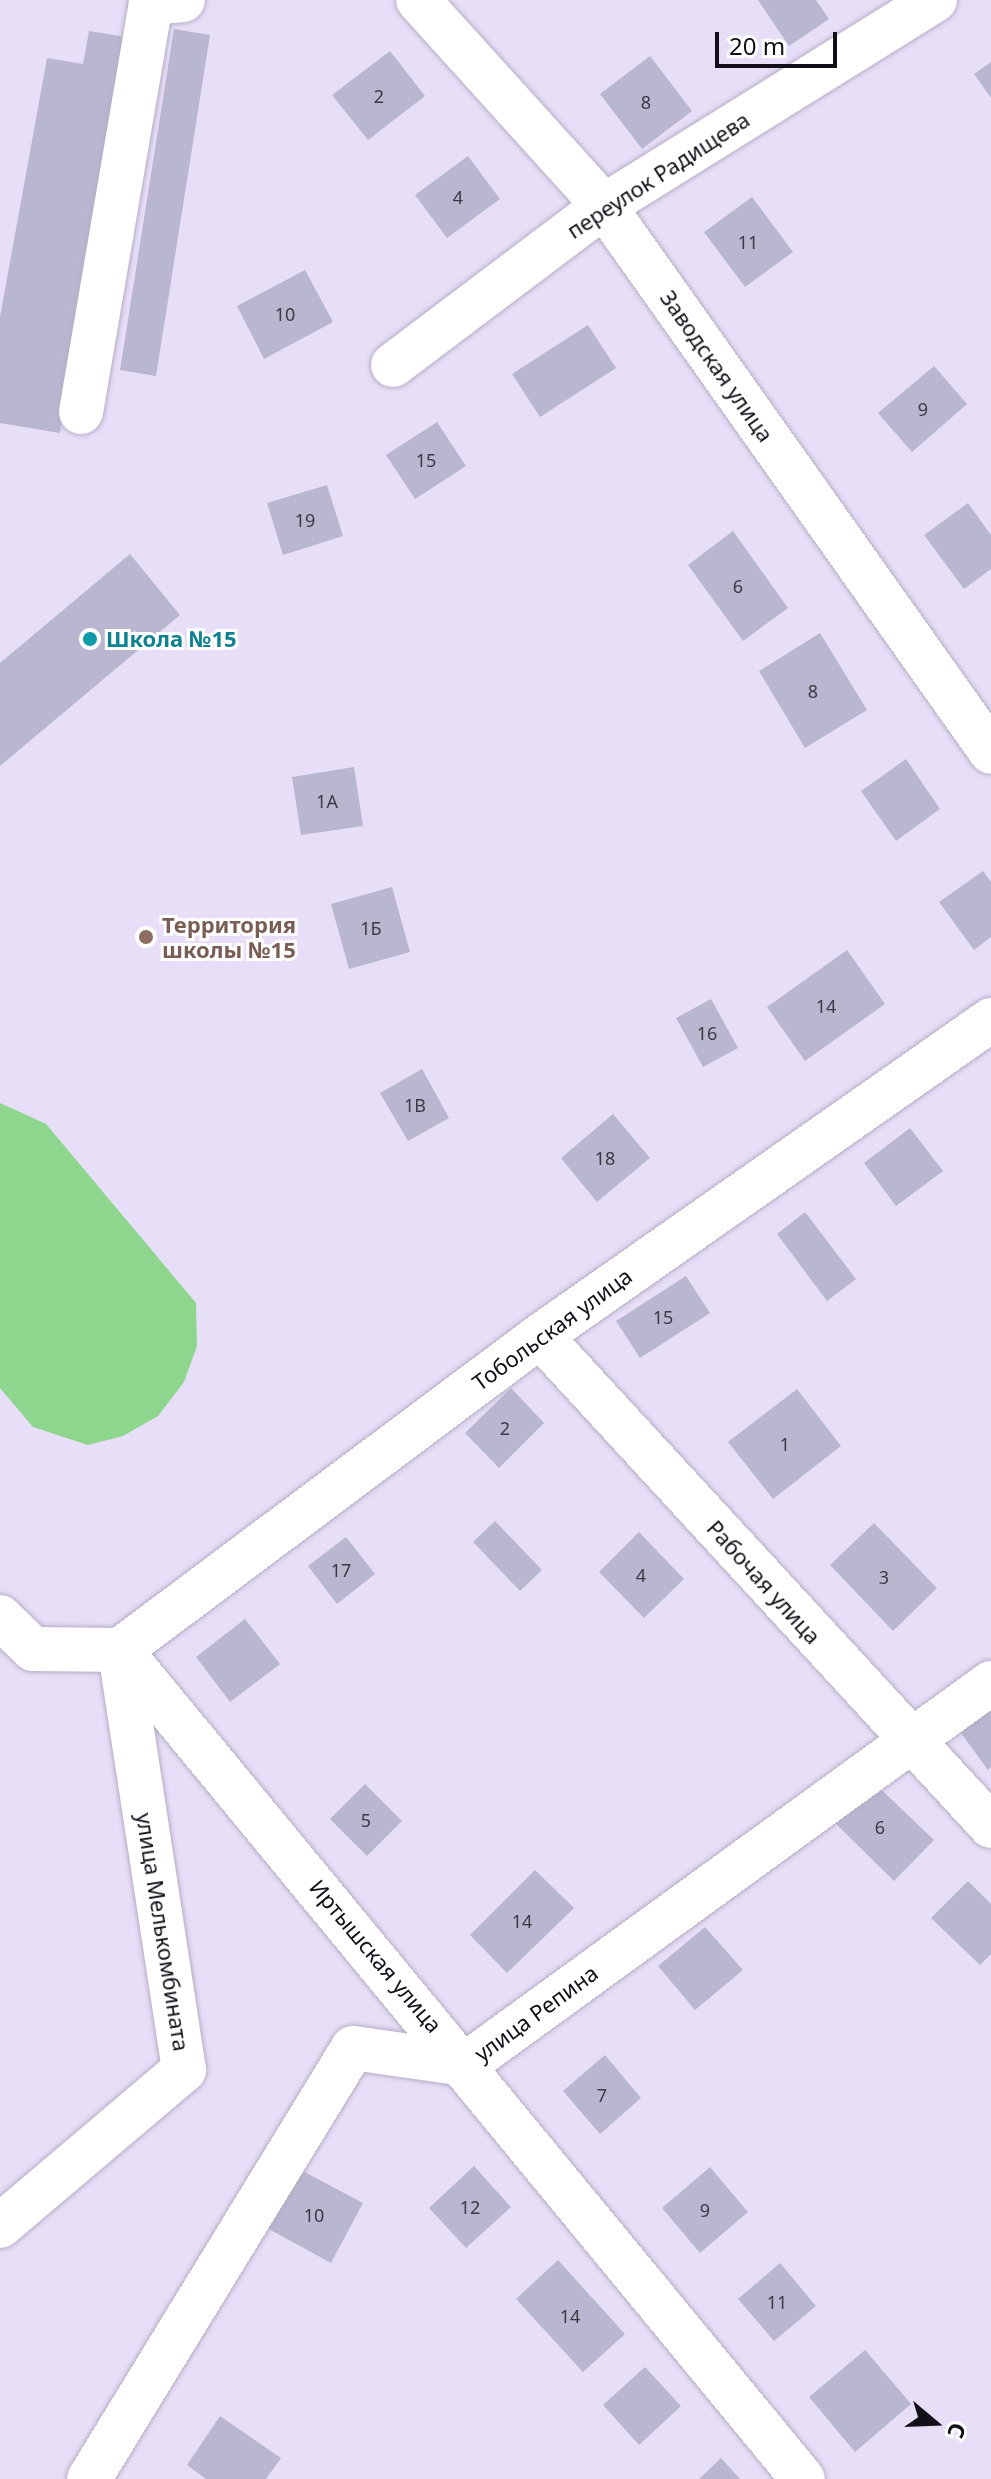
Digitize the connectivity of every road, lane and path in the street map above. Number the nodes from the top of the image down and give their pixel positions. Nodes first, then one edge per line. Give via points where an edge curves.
1 (183, 0) edge
2 (418, 0) edge
3 (935, 0) edge
4 (604, 206) junction
5 (393, 365) dead end
6 (81, 412) dead end
7 (991, 752) edge
8 (991, 1020) edge
9 (540, 1336) junction
10 (0, 1617) edge
11 (120, 1650) junction
12 (991, 1683) edge
13 (910, 1741) junction
14 (991, 1826) edge
15 (466, 2064) junction
16 (0, 2226) edge
17 (89, 2479) edge
18 (803, 2479) edge

1 - 6 street via 151,3
2 - 4 street, Заводская улица
3 - 4 street, переулок Радищева
4 - 5 street, переулок Радищева
4 - 7 street, Заводская улица
8 - 9 street, Тобольская улица
9 - 11 street, Тобольская улица
9 - 13 street, Рабочая улица
10 - 11 street via 33,1649
11 - 15 street, Иртышская улица
11 - 16 street, улица Мелькомбината via 184,2070
12 - 13 street, улица Репина
13 - 14 street, Рабочая улица
13 - 15 street, улица Репина
15 - 17 street, улица Репина via 353,2048
15 - 18 street, Иртышская улица

